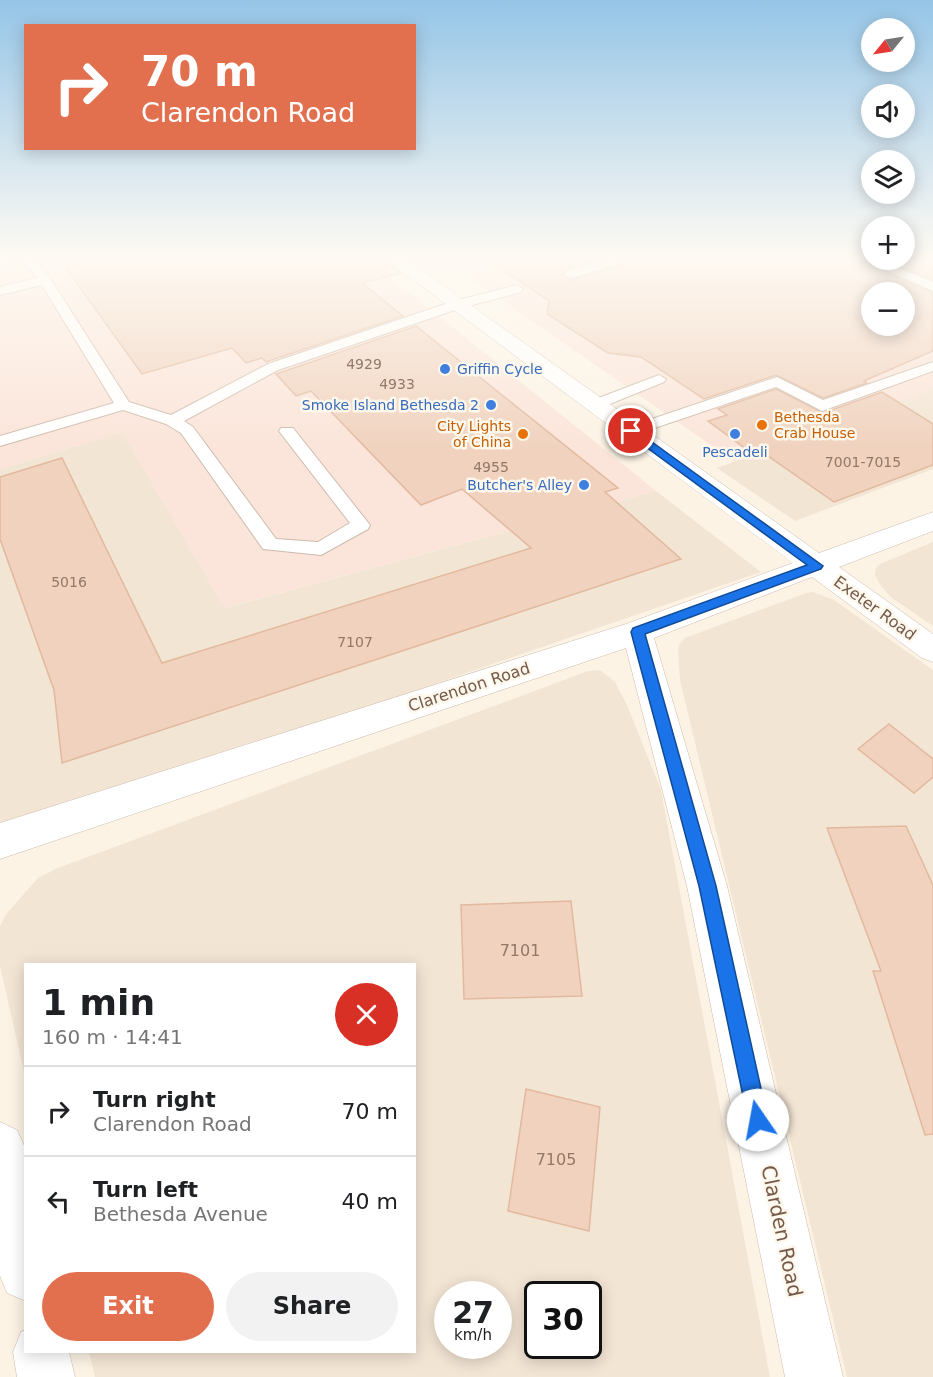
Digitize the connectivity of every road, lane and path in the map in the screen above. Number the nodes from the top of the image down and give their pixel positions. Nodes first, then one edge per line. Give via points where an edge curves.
1 (71, 321) edge
2 (408, 321) edge
3 (478, 321) edge
4 (933, 366) edge
5 (659, 379) dead end
6 (123, 405) junction
7 (594, 405) junction
8 (172, 421) junction
9 (287, 431) dead end
10 (631, 431) junction
11 (0, 441) edge
12 (933, 521) edge
13 (817, 566) junction
14 (638, 632) junction
15 (933, 650) edge
16 (0, 841) edge
17 (0, 1148) edge
18 (24, 1264) edge
19 (41, 1353) edge
20 (46, 1377) edge
21 (814, 1377) edge

1 - 6 lane
2 - 8 lane via 273,367
3 - 7 street, Exeter Road
4 - 10 lane via 822,406 777,382
5 - 7 lane
6 - 8 lane
6 - 11 lane
7 - 10 street, Exeter Road
8 - 9 lane via 187,430 270,545 321,549 361,525
10 - 13 street, Exeter Road
12 - 13 street, Clarendon Road
13 - 14 street, Clarendon Road
13 - 15 street, Exeter Road
14 - 16 street, Clarendon Road
14 - 21 street, Clarden Road via 707,886
17 - 18 street
19 - 20 street

